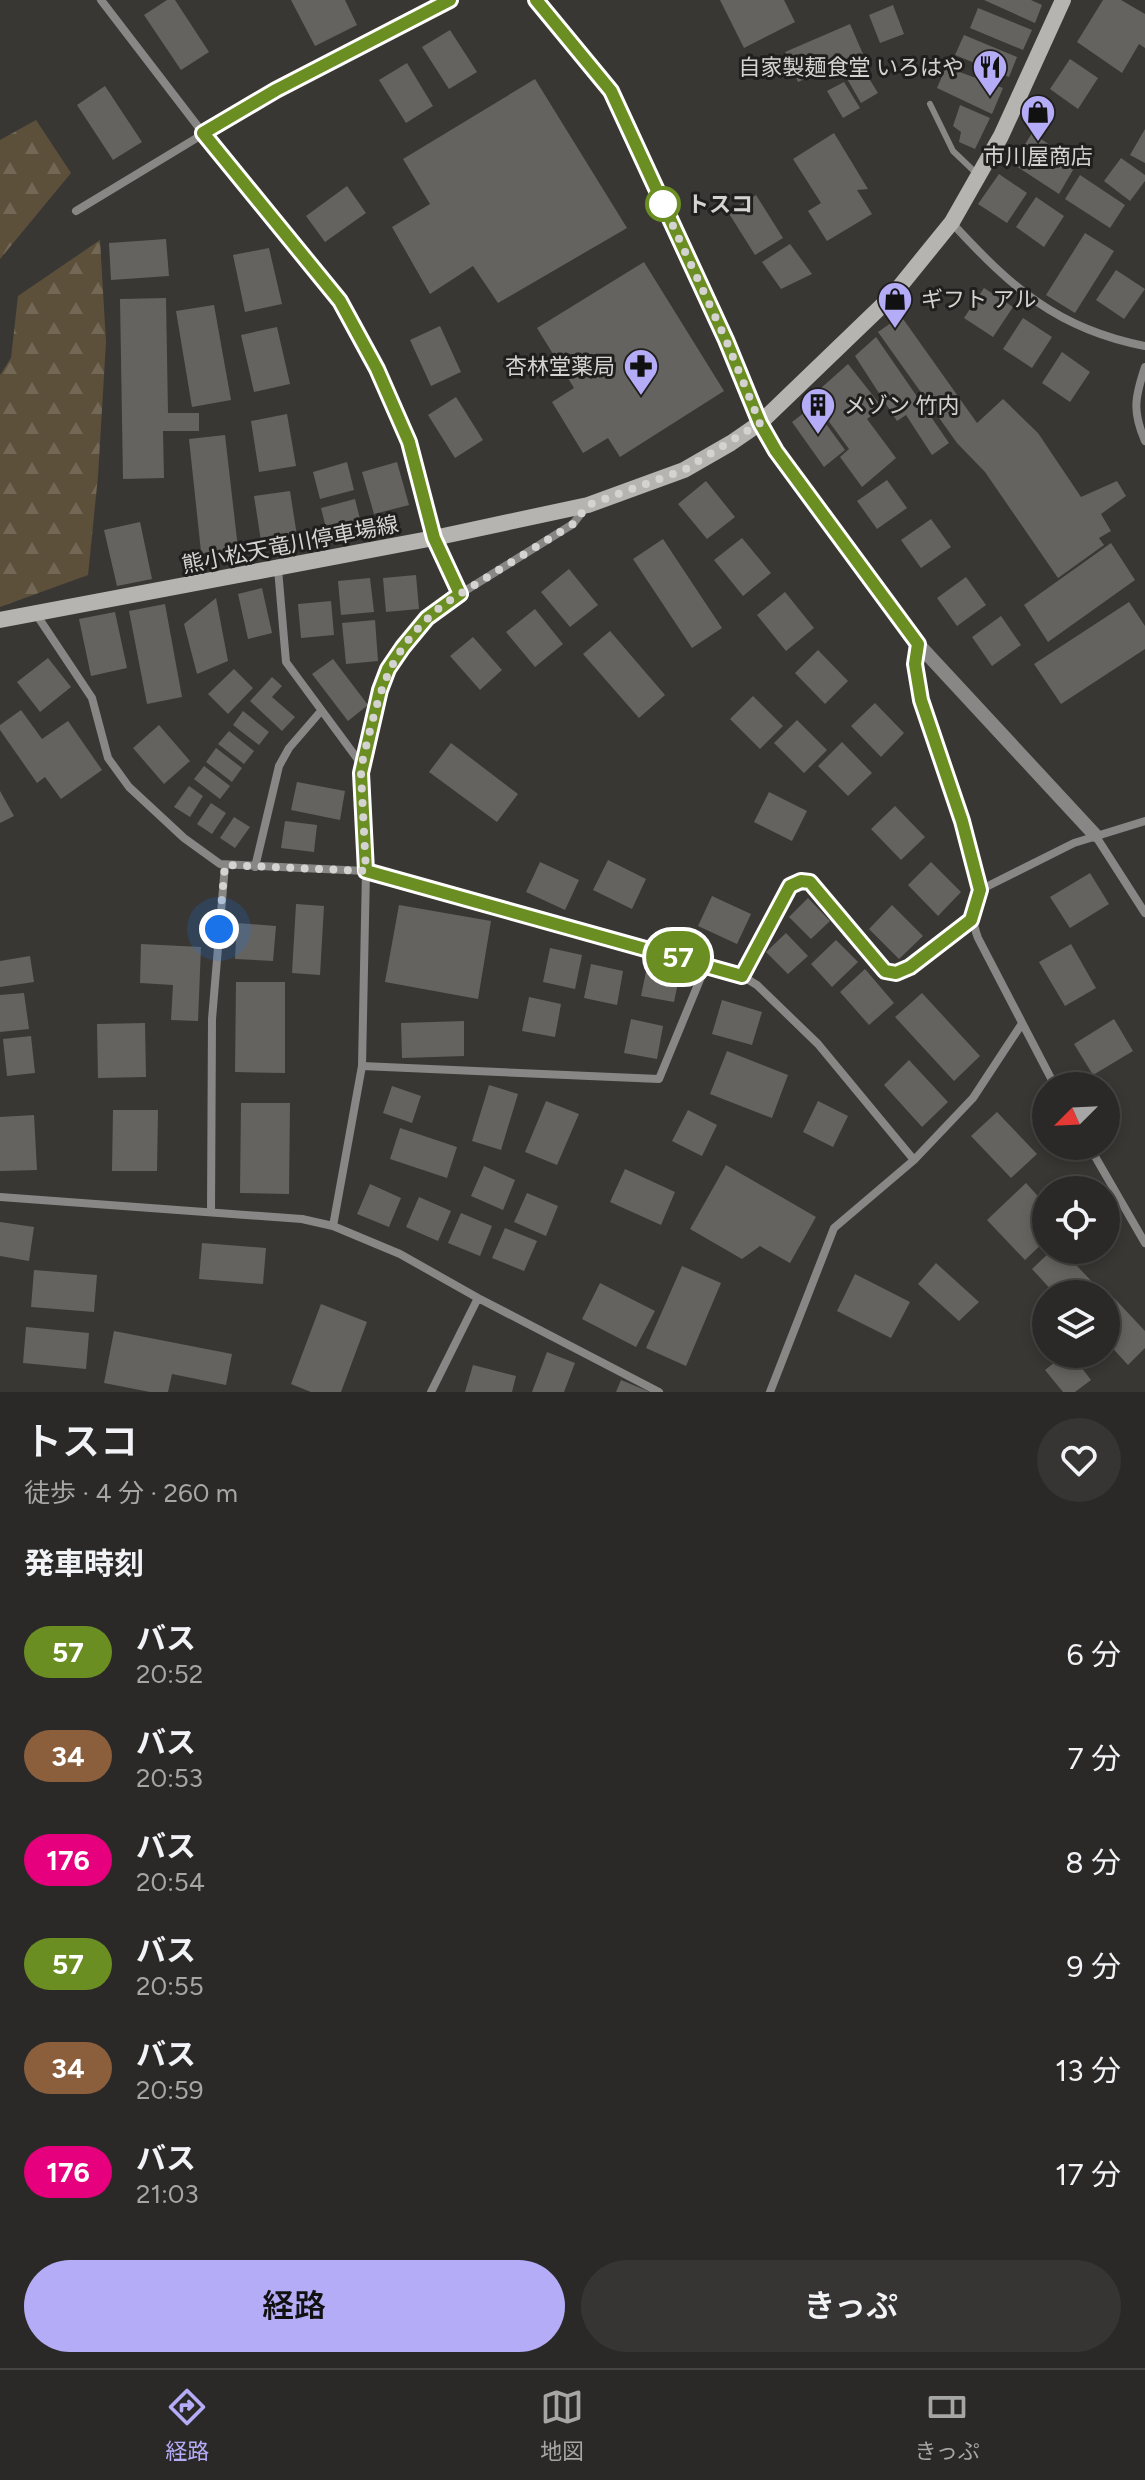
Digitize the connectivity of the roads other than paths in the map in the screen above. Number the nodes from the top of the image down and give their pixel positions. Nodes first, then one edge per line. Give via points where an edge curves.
1 (101, 0) edge
2 (450, 0) edge
3 (536, 0) edge
4 (1063, 0) edge
5 (930, 104) dead end
6 (203, 133) junction
7 (979, 175) junction
8 (76, 211) dead end
9 (952, 222) junction
10 (1145, 346) edge
11 (1145, 367) edge
12 (760, 423) junction
13 (1145, 441) edge
14 (588, 505) junction
15 (434, 538) junction
16 (278, 569) junction
17 (460, 594) junction
18 (36, 614) junction
19 (0, 620) edge
20 (918, 644) junction
21 (321, 711) junction
22 (362, 765) junction
23 (1145, 821) edge
24 (1095, 835) junction
25 (225, 865) junction
26 (255, 867) junction
27 (366, 871) junction
28 (980, 890) junction
29 (1145, 913) edge
30 (971, 920) junction
31 (706, 965) junction
32 (742, 976) junction
33 (1021, 1025) junction
34 (362, 1066) junction
35 (1047, 1072) edge
36 (914, 1160) junction
37 (1097, 1160) edge
38 (0, 1197) edge
39 (211, 1212) junction
40 (333, 1226) junction
41 (1145, 1243) edge
42 (478, 1298) junction
43 (431, 1392) edge
44 (659, 1392) edge
45 (770, 1392) edge

1 - 6 street
2 - 6 street
3 - 12 street via 611,91
4 - 7 main road, 熊小松天竜川停車場線
5 - 7 lane via 953,151
6 - 8 street
6 - 15 street via 340,301 409,442
7 - 9 main road, 熊小松天竜川停車場線
9 - 10 street via 988,262 1046,310 1111,339
9 - 12 main road, 熊小松天竜川停車場線 via 892,296
11 - 13 street via 1135,401
12 - 14 main road, 熊小松天竜川停車場線 via 684,470
12 - 20 street via 793,477
14 - 15 main road, 熊小松天竜川停車場線
14 - 17 street via 573,524
15 - 16 main road, 熊小松天竜川停車場線
15 - 17 street
16 - 18 main road, 熊小松天竜川停車場線
16 - 21 street via 286,662
17 - 22 street via 427,618 388,669
18 - 19 main road, 熊小松天竜川停車場線
18 - 25 street via 92,698 108,758 129,787 184,838
20 - 24 street
20 - 28 street via 915,664 921,700
21 - 22 street
21 - 26 street via 279,766
22 - 27 street
23 - 24 street
24 - 28 street
24 - 29 street
25 - 26 street
25 - 39 street via 212,1019
26 - 27 street
27 - 31 street
27 - 34 street
28 - 30 street
30 - 32 street via 910,967 885,971 810,882 801,881 790,886
30 - 33 street
31 - 32 street
31 - 34 street via 659,1079
32 - 36 street via 818,1044
33 - 35 street
33 - 36 street via 973,1098
34 - 40 street
36 - 45 street via 834,1228
37 - 41 street
38 - 39 street
39 - 40 street
40 - 42 street via 400,1254
42 - 43 street
42 - 44 street

